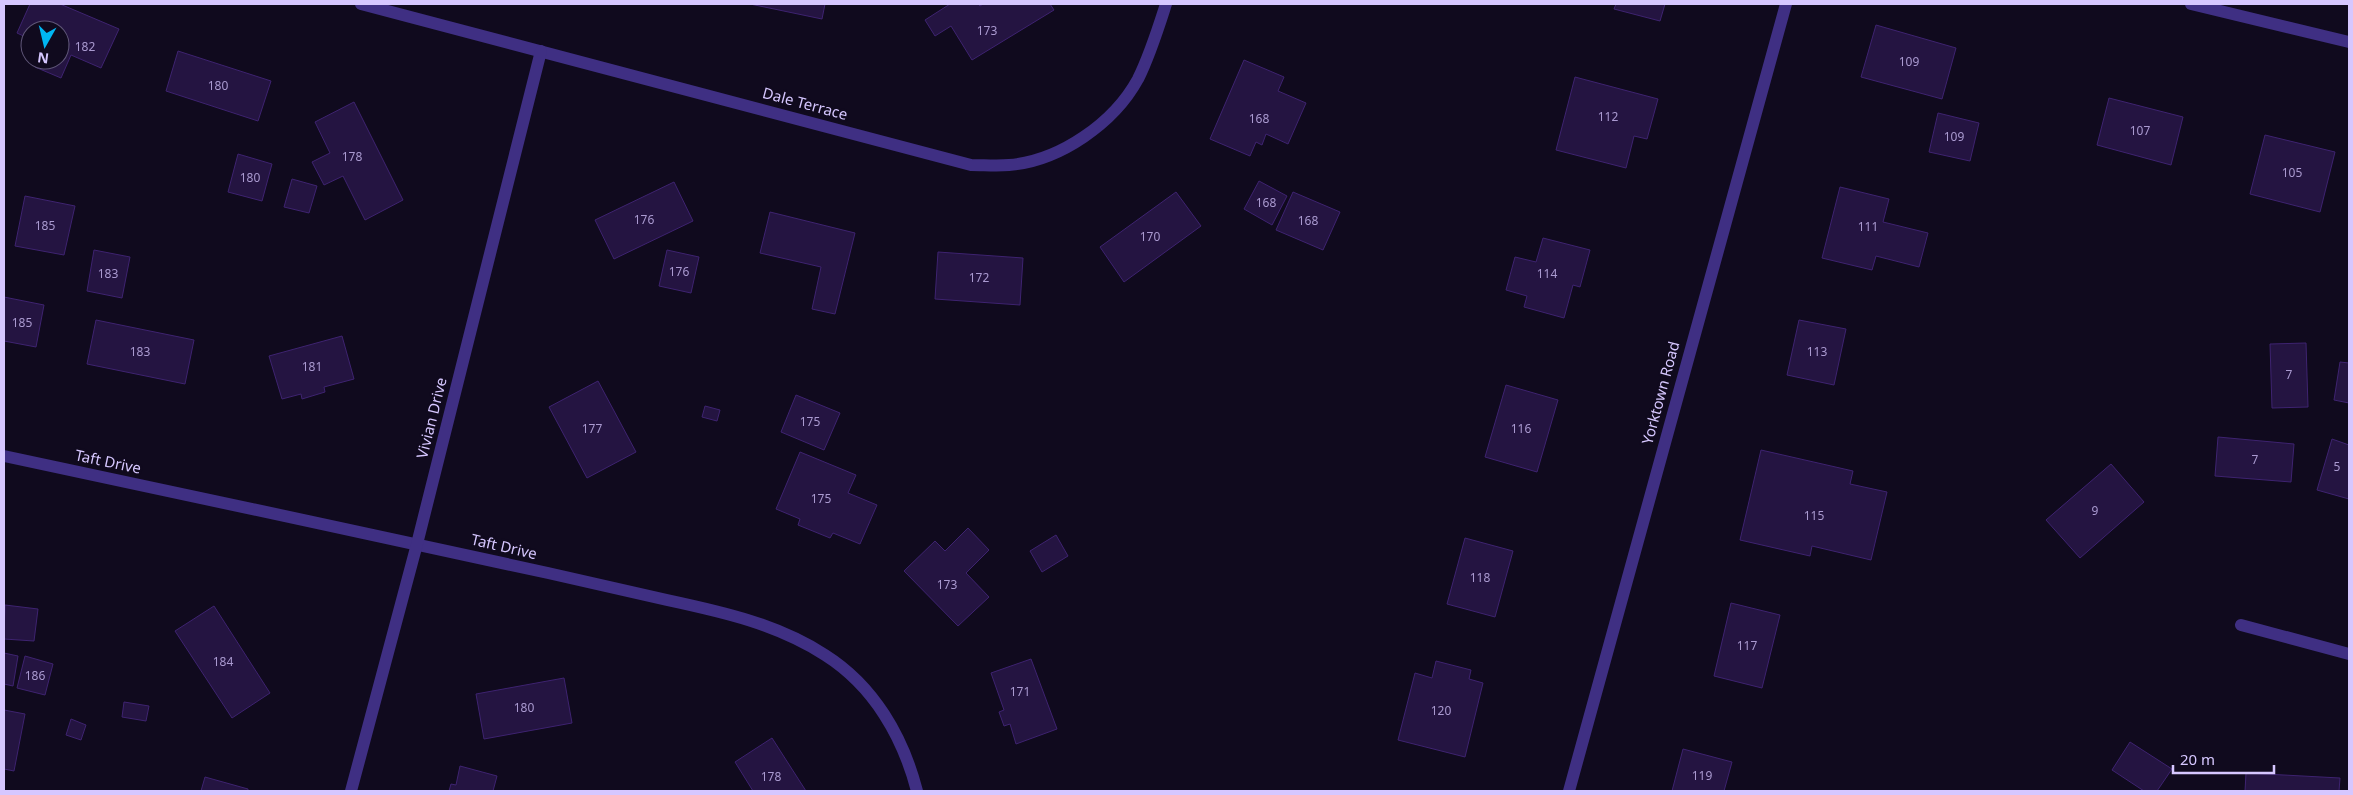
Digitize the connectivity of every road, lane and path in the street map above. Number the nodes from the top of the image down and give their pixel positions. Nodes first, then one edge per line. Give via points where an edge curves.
1 (361, 4) edge
2 (1166, 4) edge
3 (1786, 4) edge
4 (2191, 4) edge
5 (2349, 42) edge
6 (541, 51) junction
7 (4, 456) edge
8 (418, 544) junction
9 (2242, 626) dead end
10 (2349, 654) edge
11 (351, 791) edge
12 (917, 791) edge
13 (1569, 791) edge

1 - 6 street, Dale Terrace
2 - 6 street, Dale Terrace via 1138,80 1115,110 1071,145 1010,165 971,165
3 - 13 street, Yorktown Road
4 - 5 street
6 - 8 street, Vivian Drive
7 - 8 street, Taft Drive
8 - 11 street, Vivian Drive
8 - 12 street, Taft Drive via 737,615 790,634 828,656 860,684 881,709 900,738
9 - 10 street

